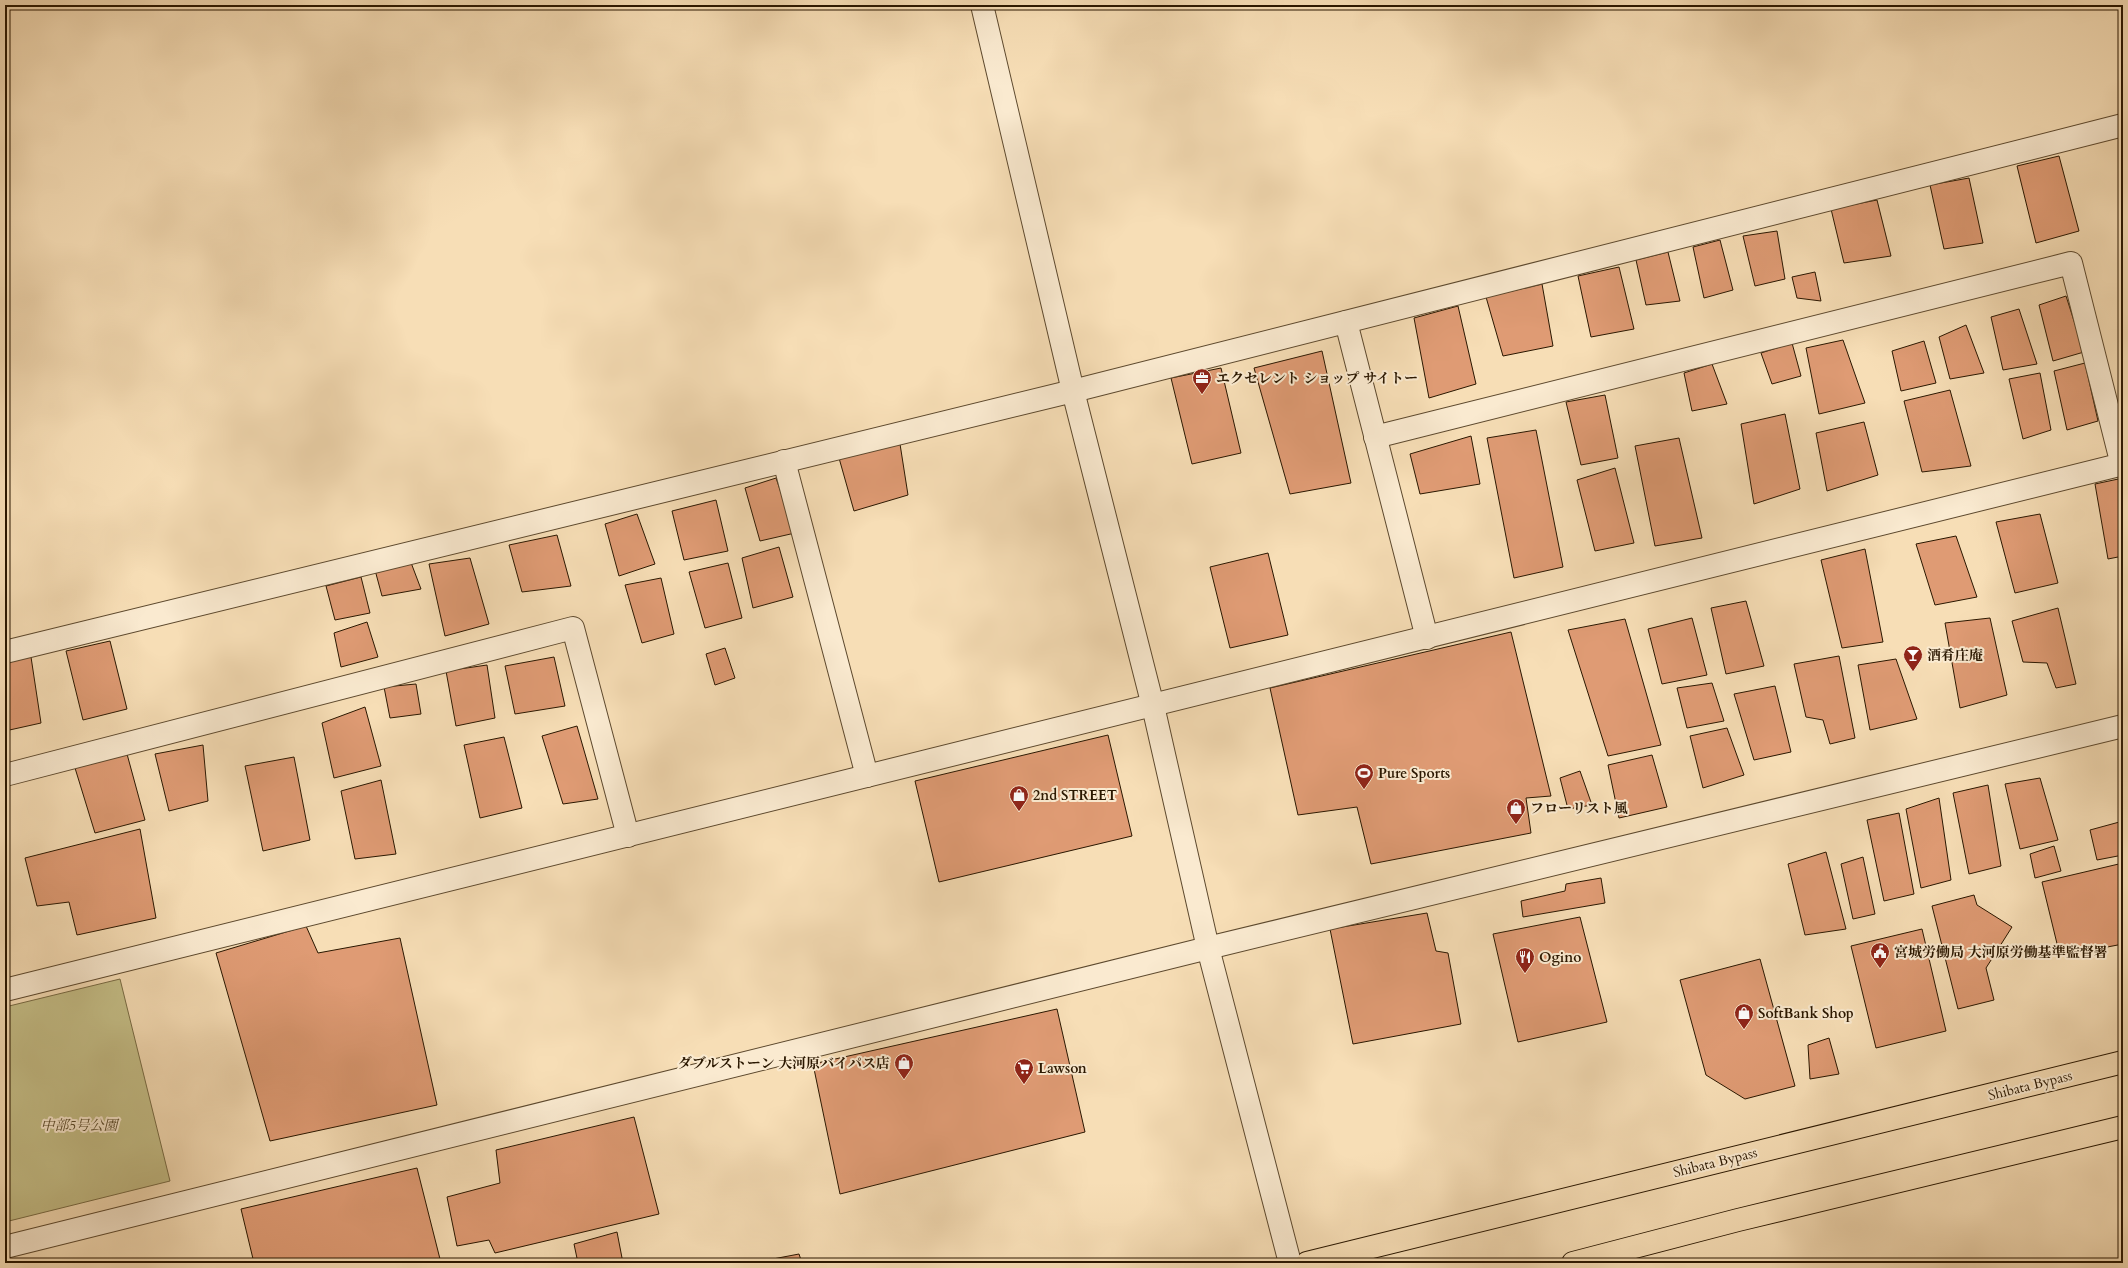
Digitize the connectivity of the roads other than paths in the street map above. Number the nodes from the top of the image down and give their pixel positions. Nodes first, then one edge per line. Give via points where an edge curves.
1 (982, 5) edge
2 (2123, 125) edge
3 (1346, 322) junction
4 (1073, 391) junction
5 (1375, 437) junction
6 (784, 461) junction
7 (2122, 465) edge
8 (1427, 638) junction
9 (5, 652) edge
10 (1153, 706) junction
11 (2123, 726) edge
12 (5, 775) edge
13 (866, 776) junction
14 (628, 836) junction
15 (1208, 948) junction
16 (5, 990) edge
17 (2123, 1062) edge
18 (2123, 1127) edge
19 (5, 1247) edge
20 (1290, 1263) edge
21 (1307, 1263) edge
22 (1572, 1263) edge

1 - 4 street
2 - 3 street
3 - 4 street
3 - 5 street
4 - 6 street
4 - 10 street
5 - 7 street via 2071,263
5 - 8 street
6 - 9 street
6 - 13 street
7 - 8 street
8 - 10 street
10 - 13 street
10 - 15 street
11 - 15 street
12 - 14 street via 573,628
13 - 14 street
14 - 16 street
15 - 19 street
15 - 20 street
17 - 21 highway, Shibata Bypass
18 - 22 highway

